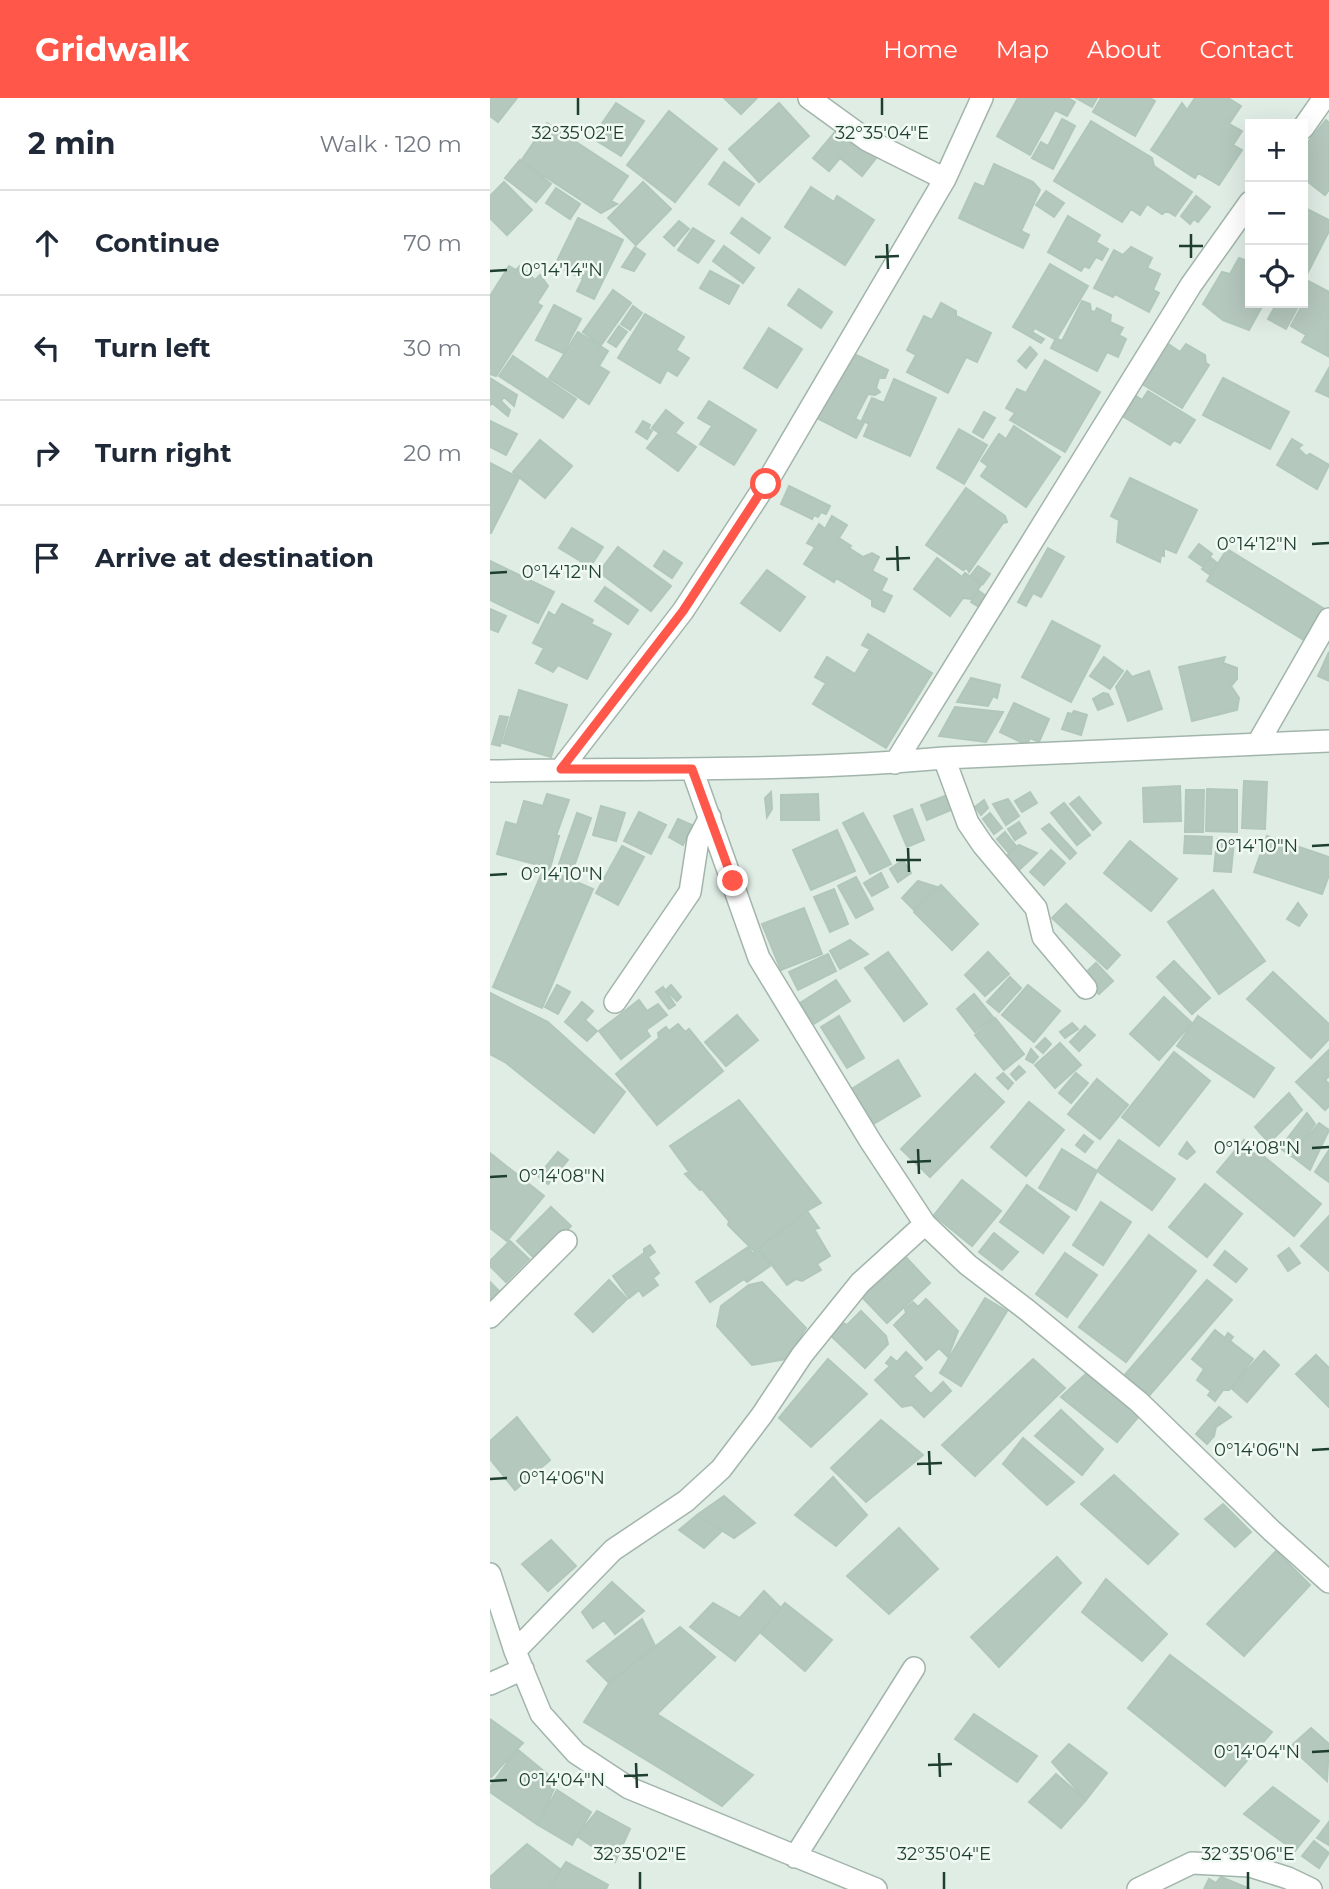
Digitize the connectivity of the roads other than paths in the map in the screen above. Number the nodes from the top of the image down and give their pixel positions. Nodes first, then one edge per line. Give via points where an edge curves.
1 (809, 98) edge
2 (982, 98) edge
3 (1324, 98) edge
4 (1308, 121) edge
5 (944, 179) junction
6 (1245, 209) edge
7 (1329, 619) edge
8 (1329, 741) edge
9 (1258, 743) junction
10 (944, 758) junction
11 (895, 763) junction
12 (561, 769) junction
13 (692, 769) junction
14 (490, 771) edge
15 (710, 817) junction
16 (1086, 988) dead end
17 (615, 1002) dead end
18 (925, 1224) junction
19 (566, 1241) dead end
20 (490, 1317) edge
21 (490, 1574) edge
22 (1329, 1582) edge
23 (519, 1660) junction
24 (914, 1668) dead end
25 (490, 1684) edge
26 (795, 1857) junction
27 (876, 1889) edge
28 (1138, 1889) edge
29 (1311, 1889) edge

1 - 5 street via 867,139
2 - 5 street
3 - 4 street
5 - 12 street via 766,484 683,611
6 - 11 street via 1191,285
7 - 9 street
8 - 9 street
9 - 10 street
10 - 11 street
10 - 16 street via 968,823 1036,908 1043,937
11 - 13 street
12 - 13 street
12 - 14 street
13 - 15 street
15 - 17 street via 698,840 690,892
15 - 18 street via 759,958
18 - 22 street via 968,1265 1139,1402
18 - 23 street via 860,1283 721,1469 686,1501 613,1550
19 - 20 street
21 - 23 street
23 - 25 street
23 - 26 street via 541,1714 576,1753 629,1788
24 - 26 street
26 - 27 street
28 - 29 street via 1192,1863 1250,1866

